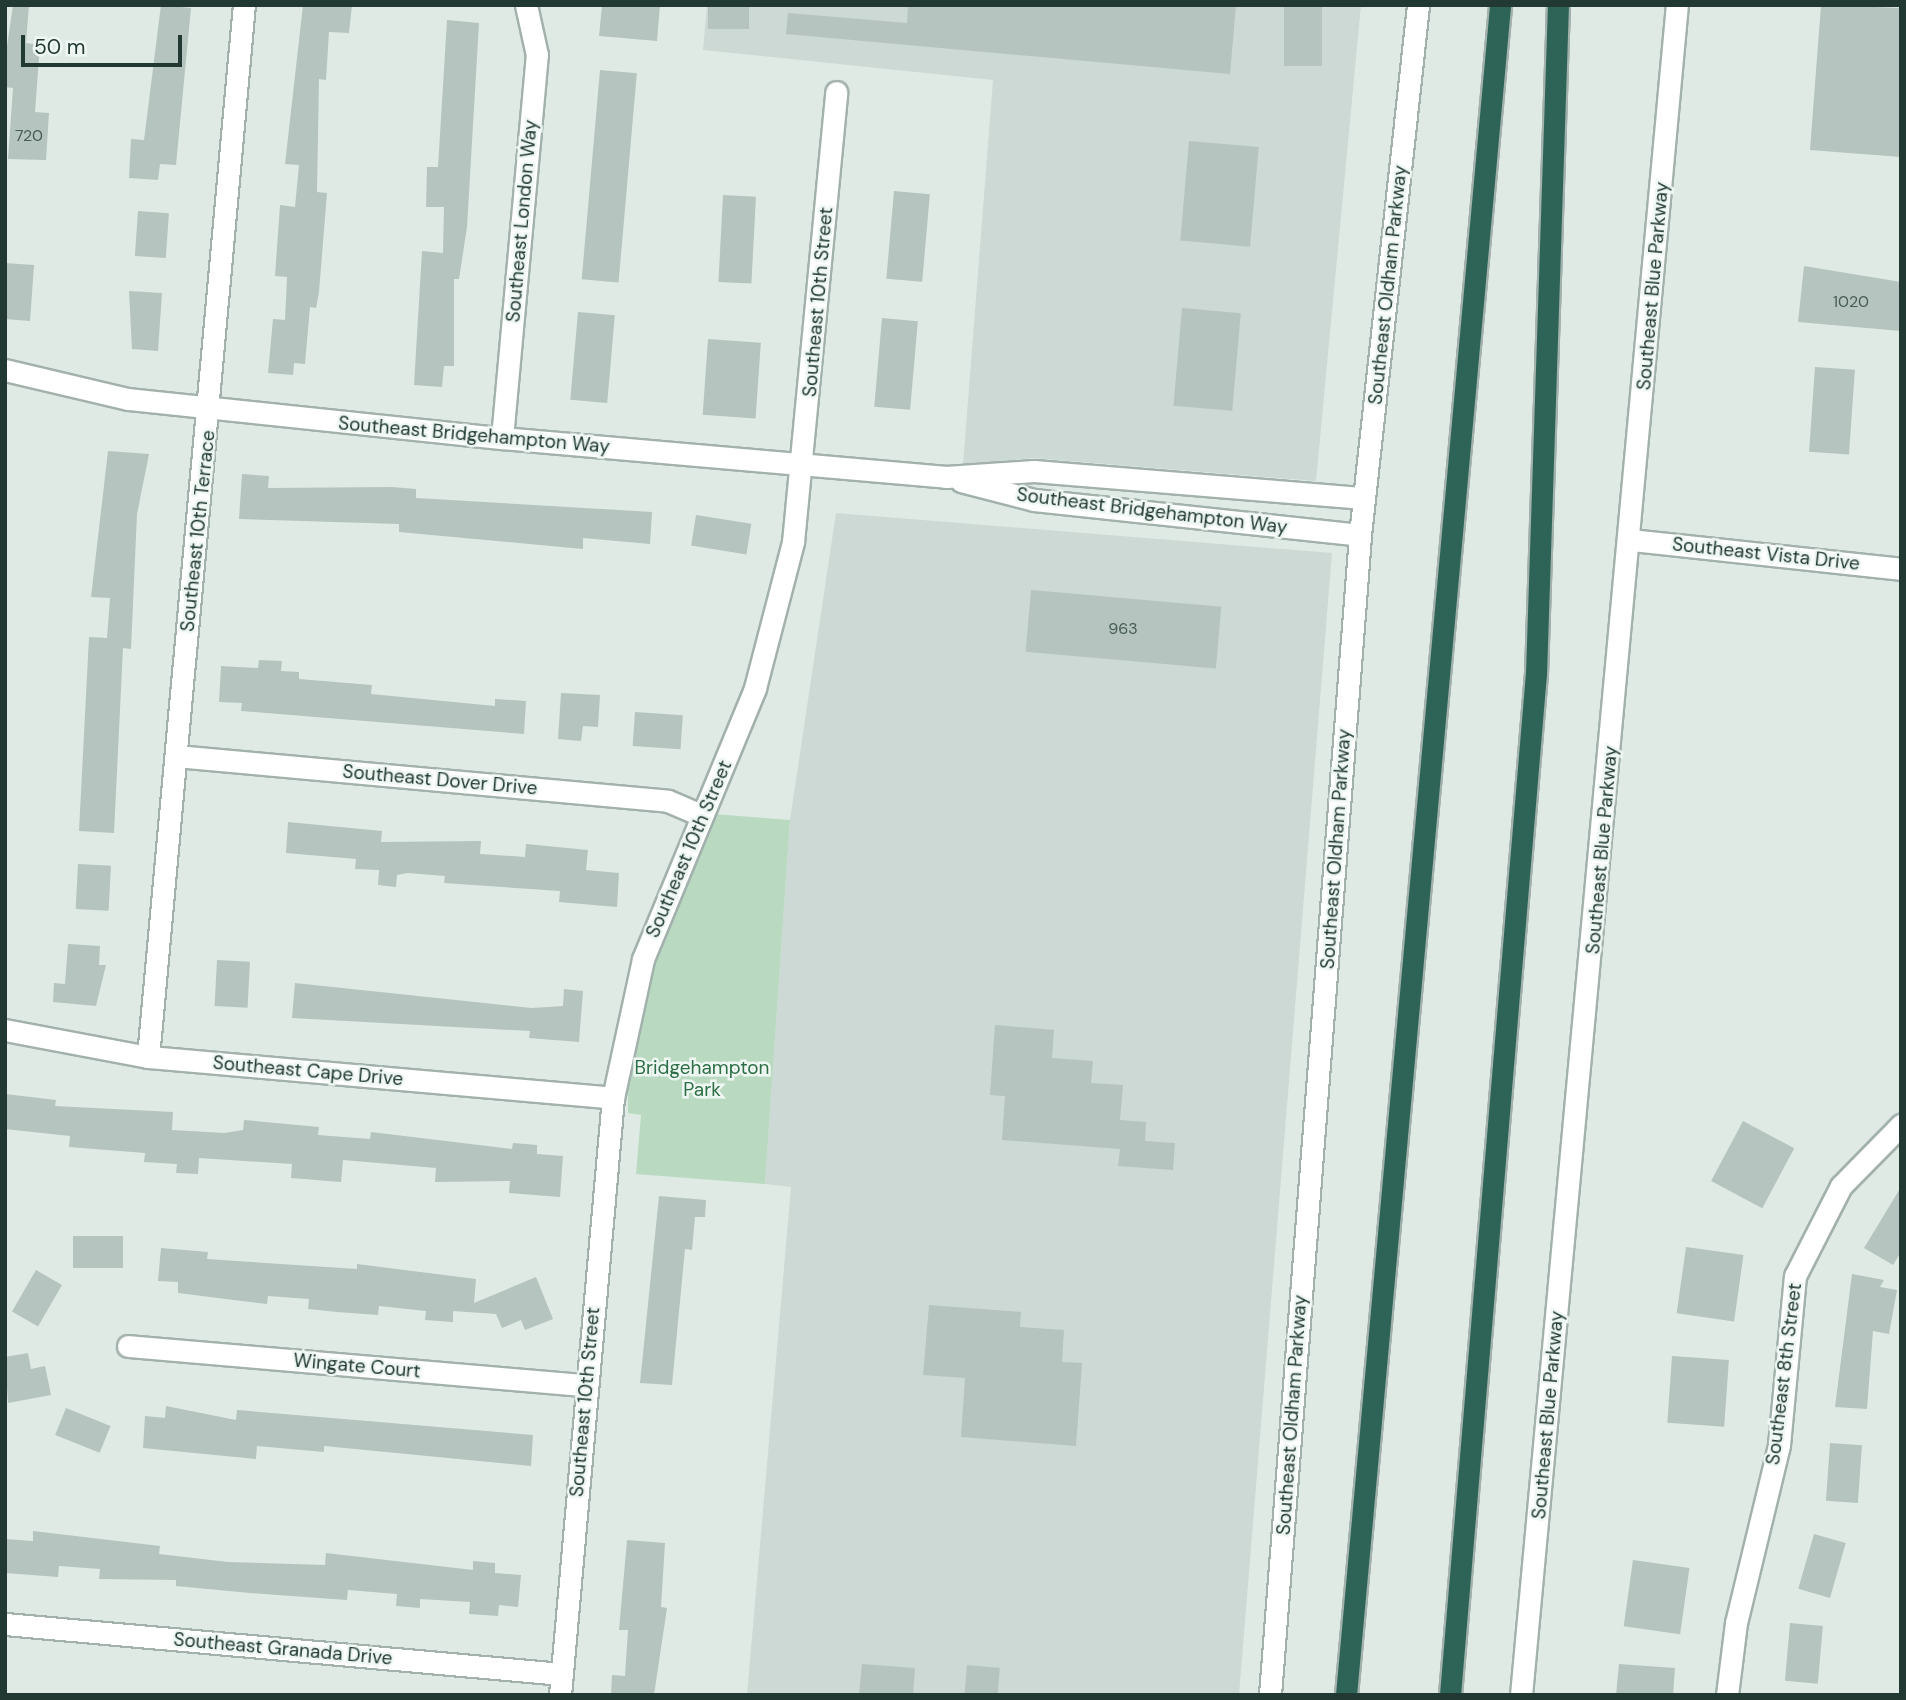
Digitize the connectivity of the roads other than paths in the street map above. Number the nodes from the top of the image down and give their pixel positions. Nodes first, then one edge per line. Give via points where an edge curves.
1 (244, 5) edge
2 (526, 5) edge
3 (1418, 5) edge
4 (1500, 5) edge
5 (1558, 5) edge
6 (1677, 5) edge
7 (836, 92) dead end
8 (5, 370) edge
9 (209, 410) junction
10 (502, 438) junction
11 (805, 464) junction
12 (946, 477) junction
13 (1364, 498) junction
14 (1360, 535) junction
15 (1631, 540) junction
16 (1901, 569) edge
17 (176, 756) junction
18 (701, 816) junction
19 (5, 1030) edge
20 (148, 1057) junction
21 (614, 1098) junction
22 (1901, 1125) edge
23 (128, 1346) dead end
24 (586, 1385) junction
25 (5, 1624) edge
26 (561, 1684) edge
27 (1270, 1695) edge
28 (1346, 1695) edge
29 (1450, 1695) edge
30 (1521, 1695) edge
31 (1727, 1695) edge

1 - 9 street, Southeast 10th Terrace
2 - 10 street, Southeast London Way via 537,55
3 - 13 street, Southeast Oldham Parkway
4 - 28 highway
5 - 29 highway via 1536,674
6 - 15 street, Southeast Blue Parkway
7 - 11 street, Southeast 10th Street
8 - 9 street, Southeast Bridgehampton Way
9 - 10 street, Southeast Bridgehampton Way
9 - 17 street, Southeast 10th Terrace
10 - 11 street, Southeast Bridgehampton Way
11 - 12 street, Southeast Bridgehampton Way
11 - 18 street, Southeast 10th Street via 770,641
12 - 13 street, Southeast Bridgehampton Way via 1034,471
12 - 14 street, Southeast Bridgehampton Way via 1034,500
13 - 14 street, Southeast Oldham Parkway
14 - 27 street, Southeast Oldham Parkway
15 - 16 street, Southeast Vista Drive
15 - 30 street, Southeast Blue Parkway
17 - 18 street, Southeast Dover Drive via 668,801
17 - 20 street, Southeast 10th Terrace
18 - 21 street, Southeast 10th Street via 643,959
19 - 20 street, Southeast Cape Drive
20 - 21 street, Southeast Cape Drive
21 - 24 street, Southeast 10th Street
22 - 31 street, Southeast 8th Street via 1841,1186 1795,1276 1779,1445 1737,1623
23 - 24 street, Wingate Court
24 - 26 street, Southeast 10th Street
25 - 26 street, Southeast Granada Drive

